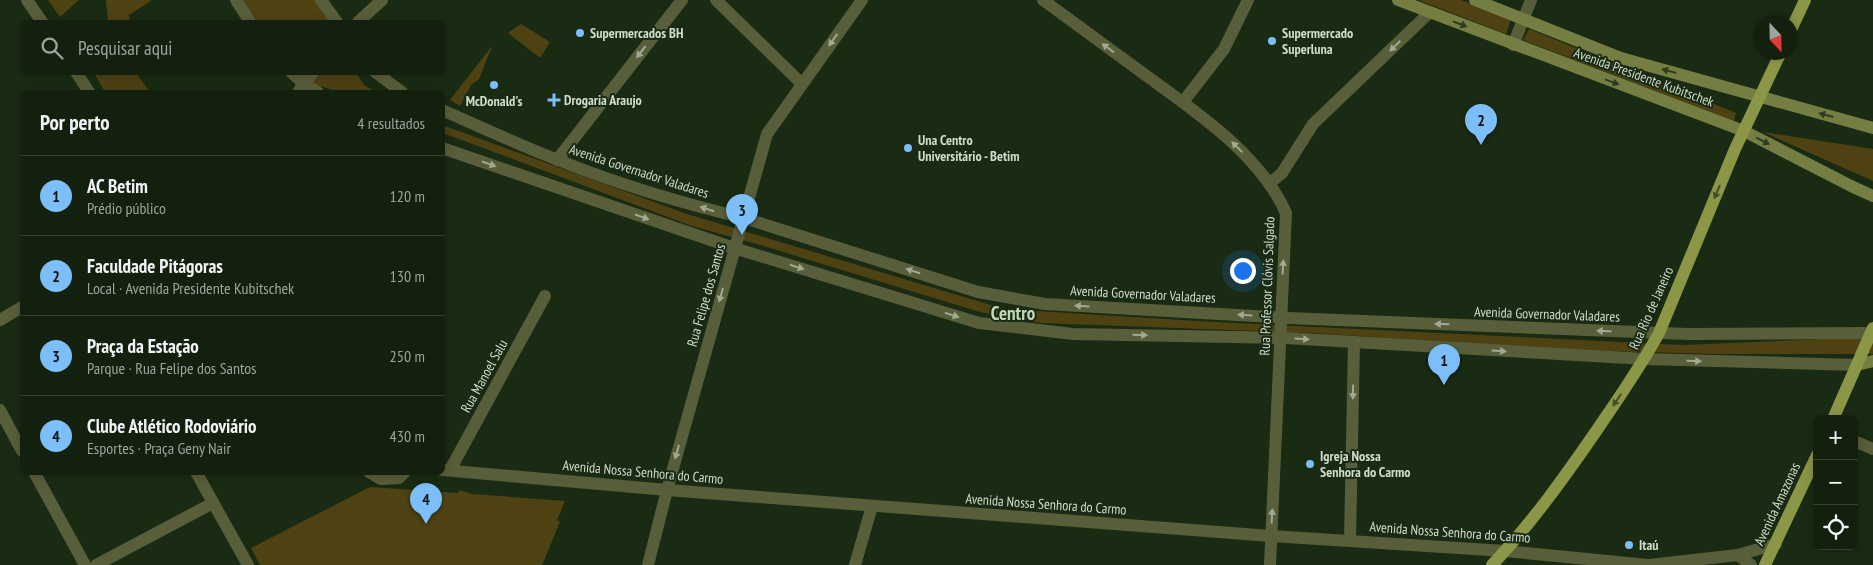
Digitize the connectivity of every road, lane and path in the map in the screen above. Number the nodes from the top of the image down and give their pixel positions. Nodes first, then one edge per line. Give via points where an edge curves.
1 (27, 0) edge
2 (236, 0) edge
3 (321, 0) edge
4 (382, 0) edge
5 (682, 0) edge
6 (716, 0) edge
7 (862, 0) edge
8 (1043, 0) edge
9 (1248, 0) edge
10 (1398, 0) edge
11 (1475, 0) edge
12 (1531, 0) edge
13 (1805, 0) edge
14 (1430, 12) junction
15 (1798, 15) edge
16 (41, 20) edge
17 (249, 20) edge
18 (335, 20) edge
19 (360, 20) edge
20 (1524, 20) junction
21 (1513, 45) junction
22 (1777, 60) edge
23 (78, 75) edge
24 (294, 75) edge
25 (312, 75) edge
26 (380, 75) edge
27 (802, 84) junction
28 (301, 88) edge
29 (88, 90) edge
30 (399, 90) edge
31 (1761, 97) junction
32 (1183, 102) junction
33 (445, 111) edge
34 (1873, 128) edge
35 (1744, 131) junction
36 (445, 149) edge
37 (557, 160) junction
38 (1268, 184) junction
39 (1873, 196) edge
40 (744, 218) junction
41 (734, 248) junction
42 (545, 296) dead end
43 (20, 307) edge
44 (1281, 318) junction
45 (0, 320) edge
46 (1872, 331) edge
47 (1659, 334) junction
48 (1280, 338) junction
49 (1354, 343) junction
50 (1645, 359) junction
51 (1873, 362) edge
52 (1857, 365) junction
53 (0, 410) edge
54 (1835, 415) edge
55 (1858, 443) edge
56 (20, 447) edge
57 (1873, 450) edge
58 (1815, 460) edge
59 (446, 470) edge
60 (36, 475) edge
61 (198, 475) edge
62 (374, 475) edge
63 (402, 475) edge
64 (667, 490) junction
65 (213, 503) junction
66 (872, 506) junction
67 (1271, 536) junction
68 (1350, 540) junction
69 (1776, 544) junction
70 (1505, 551) junction
71 (1738, 555) junction
72 (1607, 563) edge
73 (857, 564) edge
74 (85, 565) edge
75 (96, 565) edge
76 (248, 565) edge
77 (648, 565) edge
78 (1270, 565) edge
79 (1492, 565) edge
80 (1649, 565) edge
81 (1751, 565) edge
82 (1765, 565) edge

1 - 16 street
2 - 17 street
3 - 18 street
4 - 19 street
5 -> 37 street
6 - 27 street
7 -> 27 street, Rua Felipe dos Santos
32 -> 8 street, Rua Professor Clóvis Salgado
9 - 32 street via 1224,49
10 - 14 main road, Avenida Presidente Kubitschek
11 - 20 main road, Avenida Presidente Kubitschek
12 - 20 street
13 - 15 main road
14 -> 21 main road, Avenida Presidente Kubitschek
14 -> 38 street via 1313,124 1282,173
20 - 21 street
31 -> 20 main road, Avenida Presidente Kubitschek via 1621,58
21 -> 35 main road, Avenida Presidente Kubitschek
22 - 31 main road, Rua Rio de Janeiro
23 - 29 street
24 - 28 street
25 - 28 street
26 - 30 street
27 - 40 street, Rua Felipe dos Santos via 766,134
34 -> 31 main road, Avenida Presidente Kubitschek
31 - 35 main road, Rua Rio de Janeiro
38 -> 32 street, Rua Professor Clóvis Salgado via 1260,171 1233,144
33 - 37 street, Avenida Governador Valadares
35 -> 39 main road, Avenida Presidente Kubitschek
35 -> 47 main road, Rua Rio de Janeiro
36 -> 41 street
40 -> 37 street, Avenida Governador Valadares
44 -> 38 street, Rua Professor Clóvis Salgado via 1286,213
40 - 41 street, Rua Felipe dos Santos
44 -> 40 street, Avenida Governador Valadares via 1018,300 978,292
41 -> 48 street via 980,323 1073,334
41 -> 64 street, Rua Felipe dos Santos
42 - 59 street, Rua Manoel Salu
43 - 45 street
47 -> 44 street, Avenida Governador Valadares
44 - 48 street, Rua Professor Clóvis Salgado
46 - 47 street, Avenida Governador Valadares
46 - 52 main road
47 - 50 main road, Rua Rio de Janeiro
48 -> 49 street
67 -> 48 street, Rua Professor Clóvis Salgado
49 -> 50 street
49 -> 68 street
50 -> 52 street
50 -> 70 main road, Rua Rio de Janeiro via 1563,480
51 - 52 main road
52 - 54 main road
53 - 56 street
55 - 57 street
58 - 69 main road, Avenida Amazonas
59 - 64 street, Avenida Nossa Senhora do Carmo
60 - 74 street
61 - 65 street
62 - 63 street via 381,479
64 - 66 street, Avenida Nossa Senhora do Carmo
64 - 77 street, Rua Felipe dos Santos
65 - 75 street
65 - 76 street
66 - 67 street, Avenida Nossa Senhora do Carmo
66 - 73 street
67 - 68 street, Avenida Nossa Senhora do Carmo
67 - 78 street, Rua Professor Clóvis Salgado
68 - 70 street, Avenida Nossa Senhora do Carmo
69 - 71 street, Avenida Nossa Senhora do Carmo
69 - 82 main road, Avenida Amazonas
70 - 72 street, Avenida Nossa Senhora do Carmo
70 - 79 main road, Rua Rio de Janeiro
71 - 80 street, Avenida Nossa Senhora do Carmo
71 - 81 street
72 - 80 street, Avenida Nossa Senhora do Carmo

